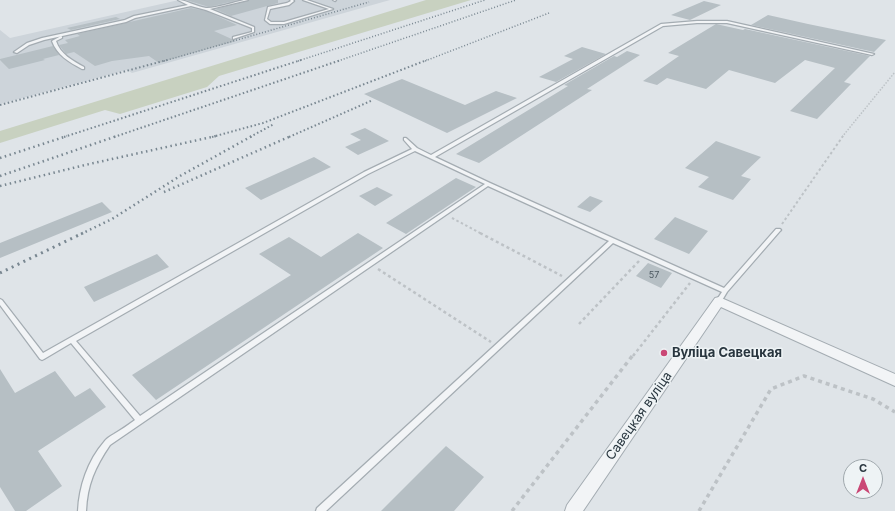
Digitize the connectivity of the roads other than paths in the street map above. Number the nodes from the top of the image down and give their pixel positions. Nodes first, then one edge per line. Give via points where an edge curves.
1 (179, 0) edge
2 (247, 0) edge
3 (291, 0) edge
4 (304, 0) edge
5 (191, 5) junction
6 (207, 9) junction
7 (64, 35) junction
8 (234, 38) dead end
9 (16, 52) dead end
10 (872, 54) dead end
11 (83, 68) dead end
12 (405, 139) dead end
13 (415, 149) junction
14 (431, 157) junction
15 (488, 184) junction
16 (778, 230) road end
17 (612, 241) junction
18 (722, 296) junction
19 (0, 301) edge
20 (72, 340) junction
21 (895, 380) edge
22 (140, 420) junction
23 (82, 511) edge
24 (320, 511) edge
25 (573, 511) edge

1 - 5 lane
2 - 6 lane
3 - 4 lane via 293,1 288,4 269,8 266,19 270,23 284,23 332,9
5 - 6 lane
5 - 7 lane
6 - 8 lane via 254,28 253,32
7 - 9 lane via 28,44
7 - 11 lane via 54,41 56,46 68,59
10 - 14 lane via 727,22 662,25
12 - 13 lane
13 - 14 lane
13 - 20 lane via 366,173
14 - 15 lane
15 - 17 lane
15 - 22 lane
16 - 18 lane
17 - 18 lane via 693,278
17 - 24 lane
18 - 21 street
18 - 25 street, Савецкая вуліца
19 - 20 lane via 42,357
20 - 22 lane
22 - 23 lane via 107,443 95,459 87,477

